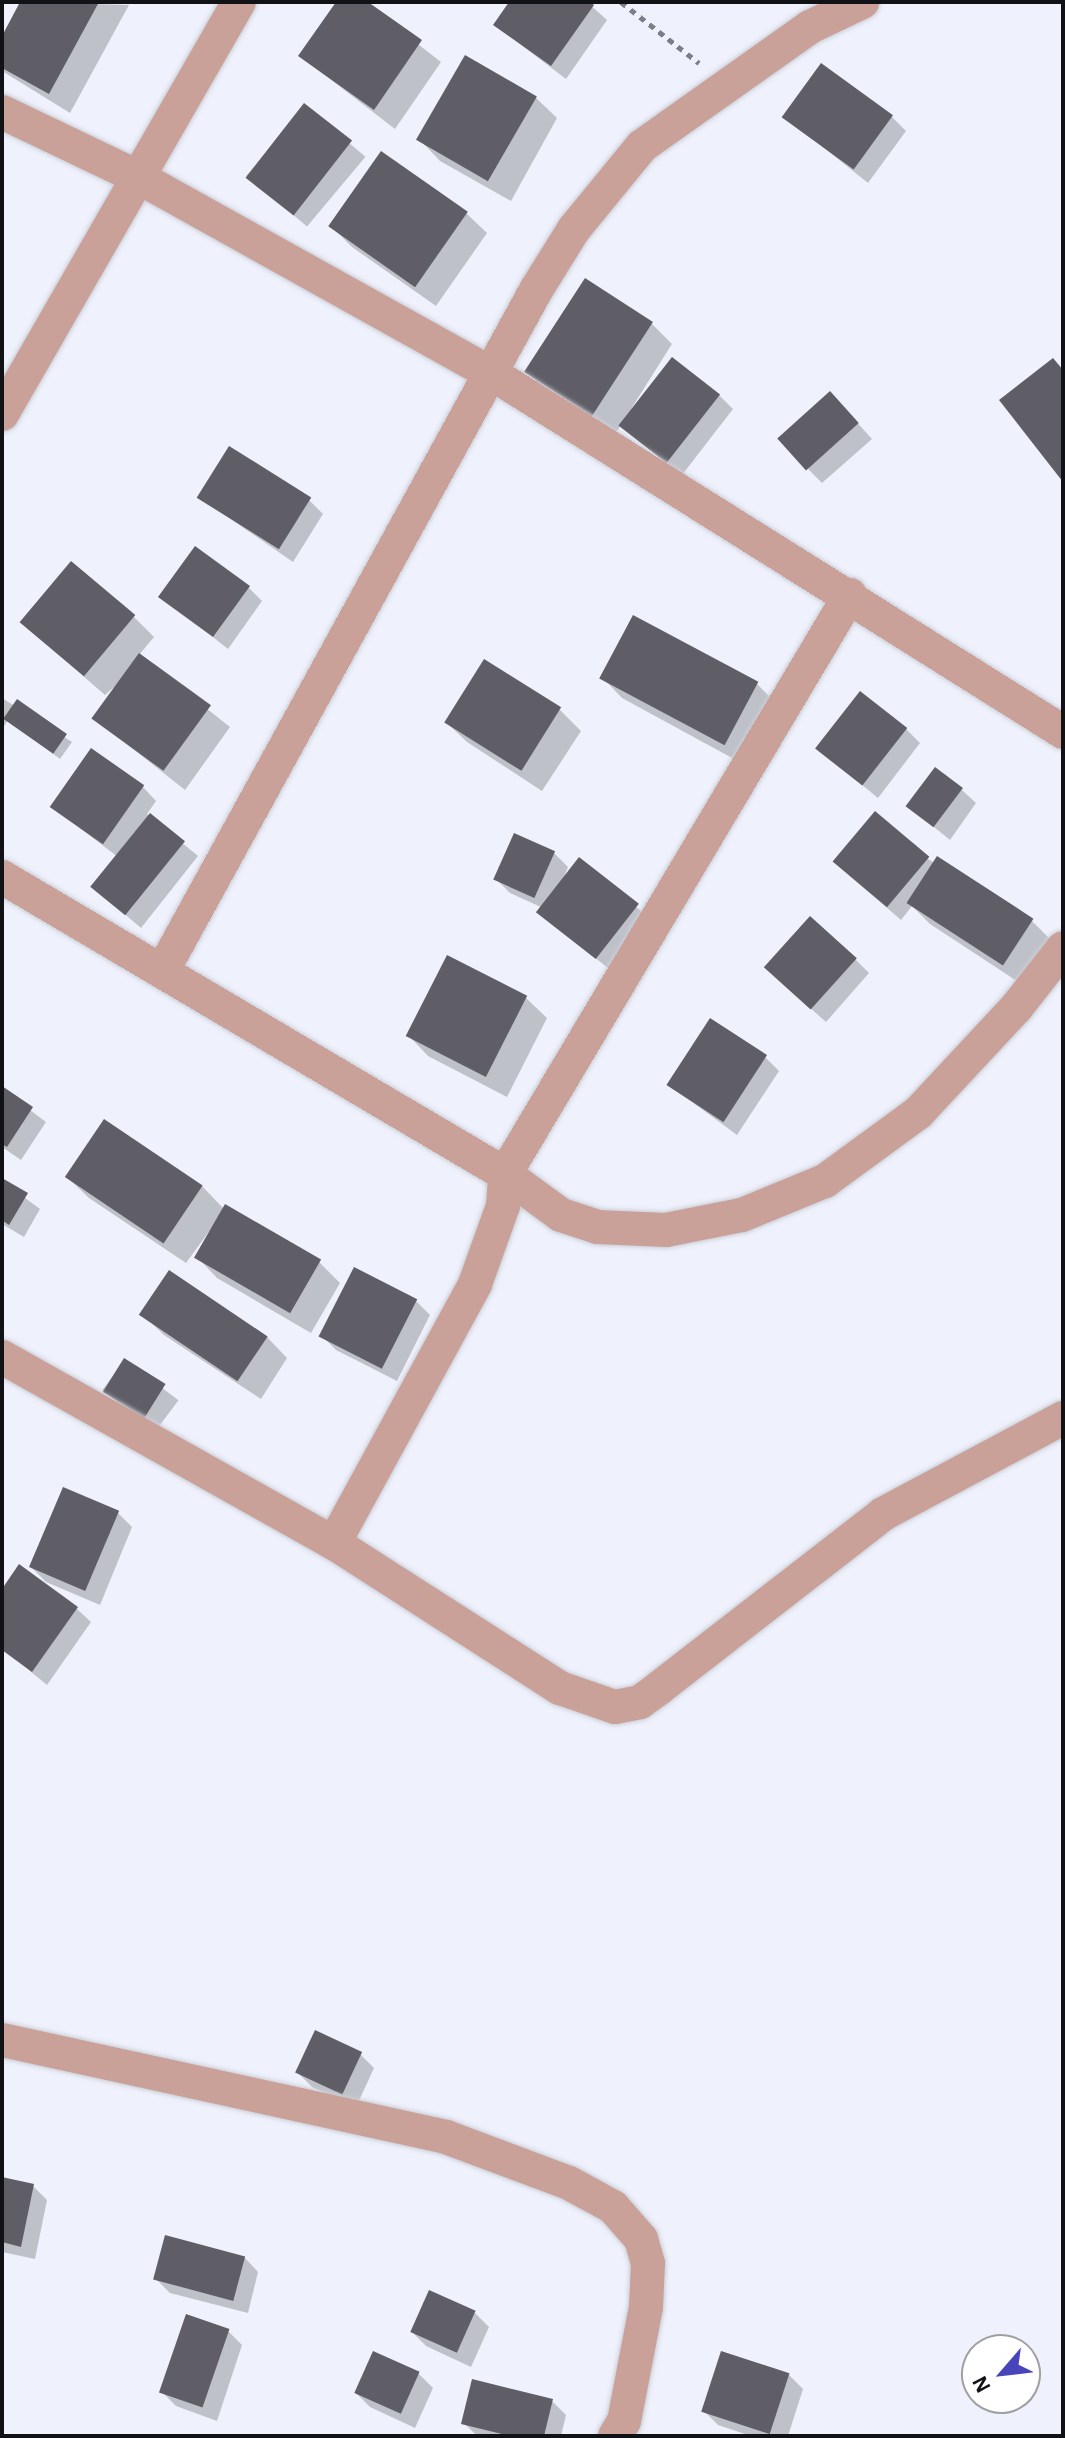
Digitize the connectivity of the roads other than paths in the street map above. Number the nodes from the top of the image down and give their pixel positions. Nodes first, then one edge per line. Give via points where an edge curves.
1 (239, 2) edge
2 (862, 2) edge
3 (2, 112) edge
4 (140, 178) junction
5 (491, 373) junction
6 (2, 414) edge
7 (850, 595) junction
8 (1063, 732) edge
9 (2, 877) edge
10 (1063, 948) edge
11 (163, 970) junction
12 (505, 1174) junction
13 (2, 1357) edge
14 (1063, 1418) edge
15 (334, 1543) junction
16 (2, 2040) edge
17 (615, 2436) edge

1 - 4 street
2 - 5 street via 810,27 642,146 543,278
3 - 4 street
4 - 5 street
4 - 6 street
5 - 7 street
5 - 11 street
7 - 8 street
7 - 12 street
9 - 11 street
10 - 12 street via 1016,1008 918,1113 825,1181 742,1215 666,1230 597,1227 561,1215
11 - 12 street
12 - 15 street via 503,1206 475,1284
13 - 15 street
14 - 15 street via 883,1514 640,1702 615,1707 560,1688
16 - 17 street via 446,2137 569,2183 613,2207 641,2239 648,2263 646,2307 624,2421

